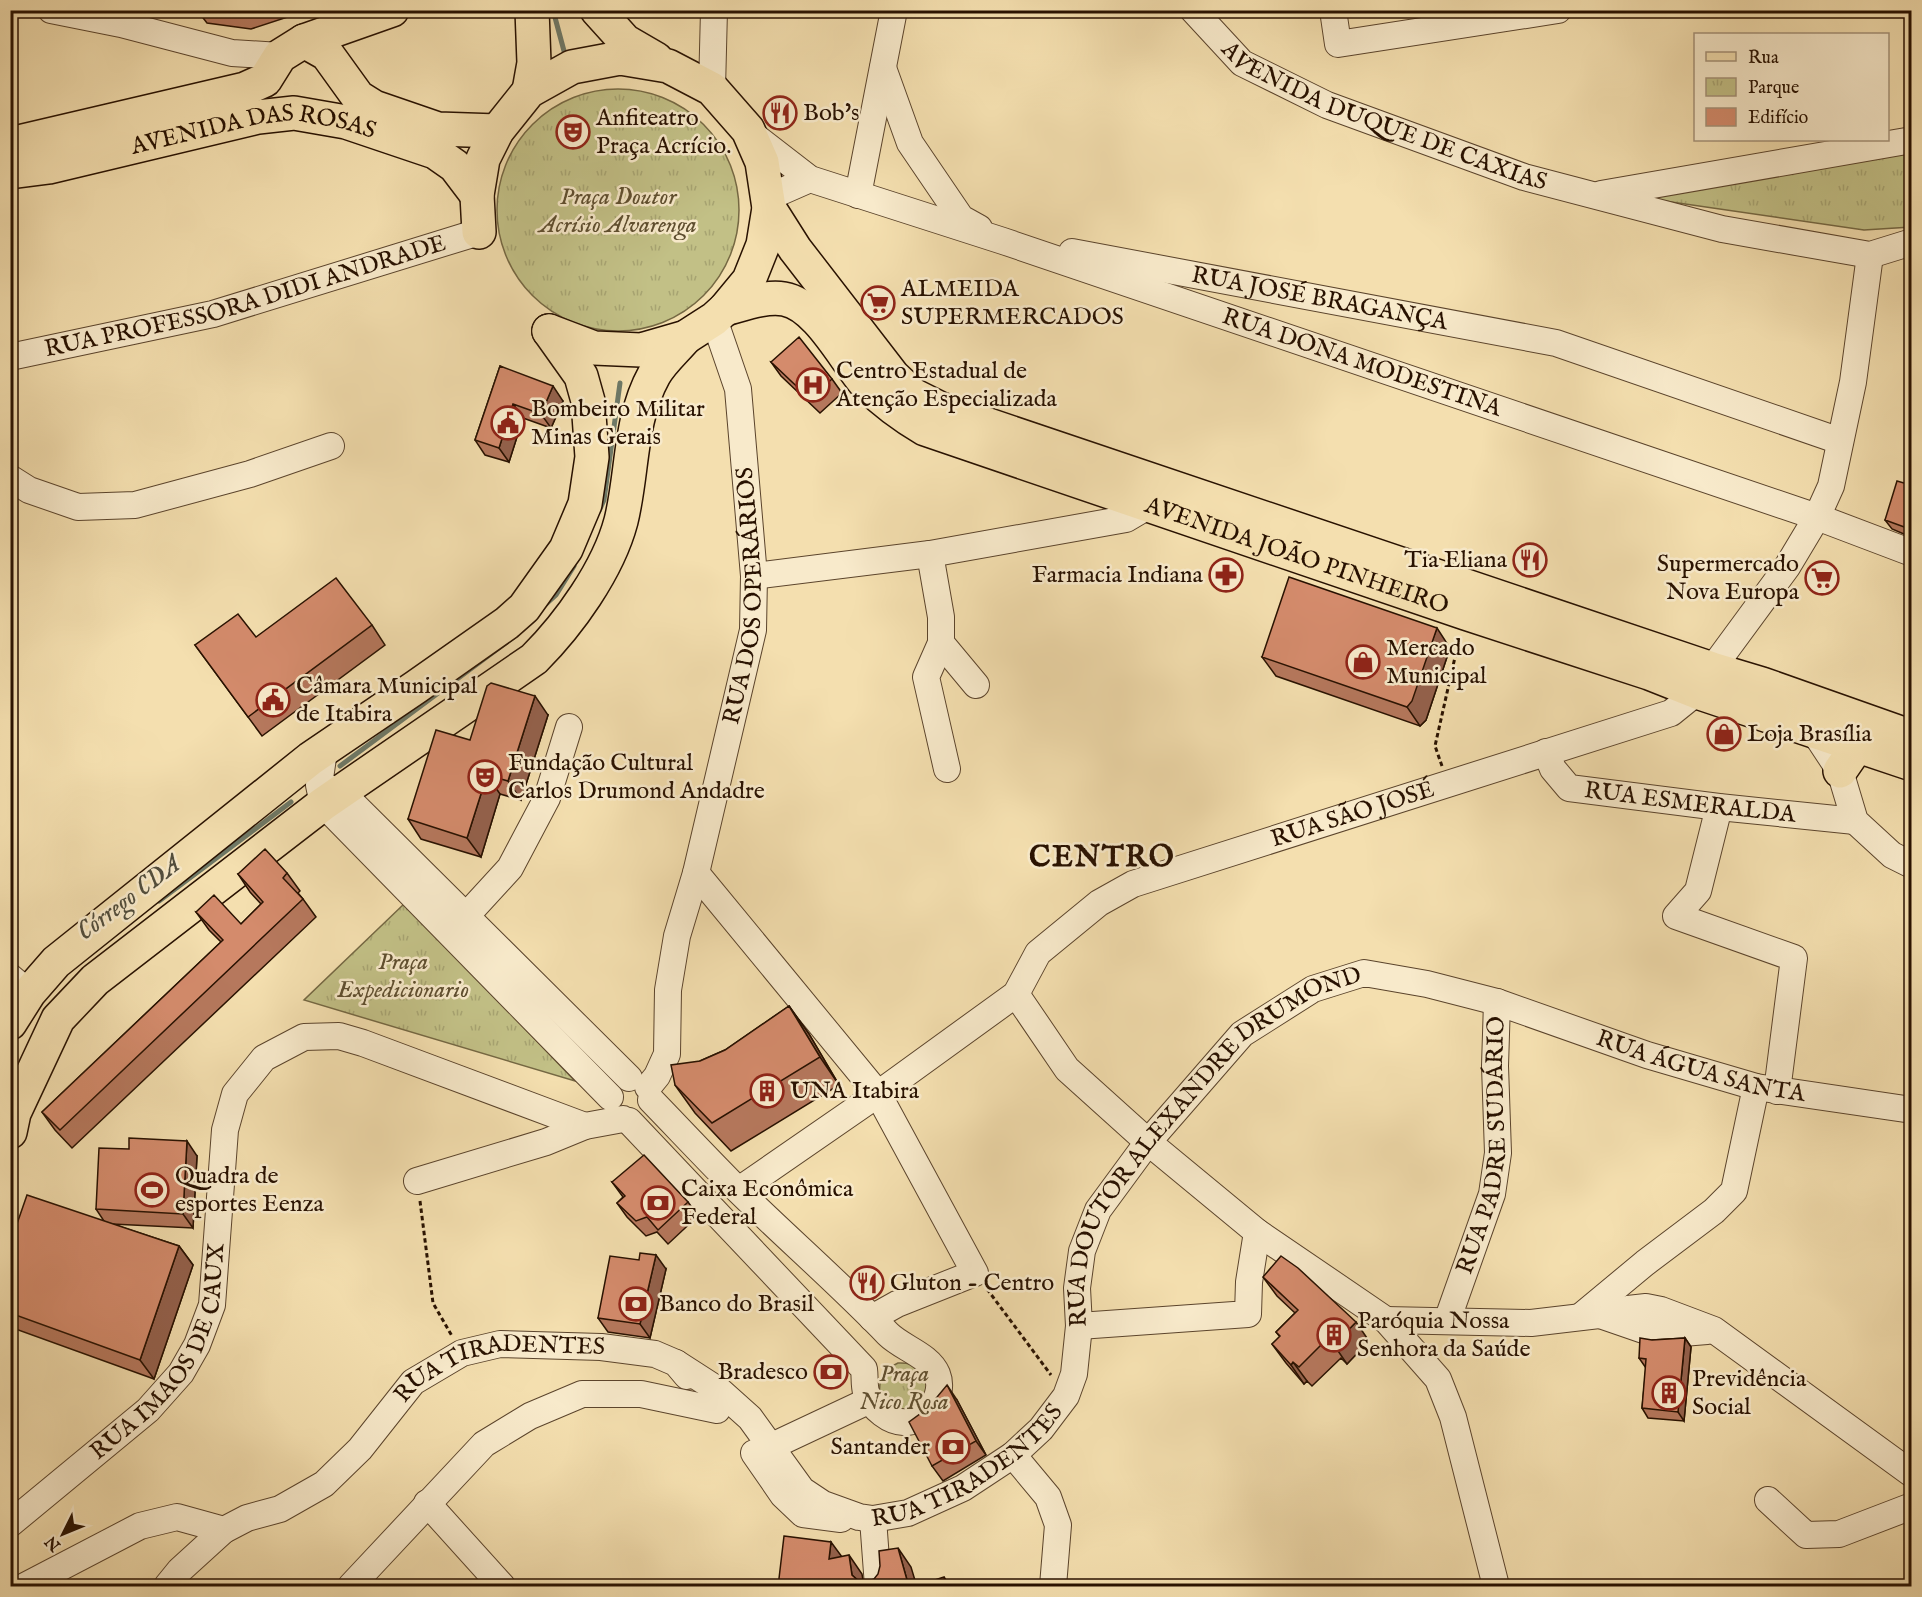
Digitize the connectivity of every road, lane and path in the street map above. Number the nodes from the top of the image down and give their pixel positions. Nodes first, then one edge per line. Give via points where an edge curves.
1 (51, 10) edge
2 (392, 10) edge
3 (532, 10) edge
4 (597, 10) edge
5 (714, 10) edge
6 (894, 10) edge
7 (1192, 10) edge
8 (1334, 10) edge
9 (1558, 10) edge
10 (1524, 13) edge
11 (279, 62) junction
12 (668, 66) junction
13 (883, 68) junction
14 (712, 89) junction
15 (530, 91) junction
16 (294, 113) junction
17 (748, 130) junction
18 (497, 131) junction
19 (1911, 140) edge
20 (10, 144) edge
21 (10, 172) edge
22 (810, 179) junction
23 (477, 195) junction
24 (858, 195) junction
25 (1590, 196) junction
26 (769, 203) junction
27 (479, 232) joint
28 (1003, 241) junction
29 (1911, 242) edge
30 (1870, 255) junction
31 (1281, 292) junction
32 (720, 314) junction
33 (1260, 330) junction
34 (686, 337) junction
35 (10, 357) edge
36 (1840, 441) junction
37 (331, 447) dead end
38 (10, 478) edge
39 (1083, 482) junction
40 (1148, 506) junction
41 (1818, 517) junction
42 (1103, 522) junction
43 (1911, 553) edge
44 (930, 554) junction
45 (754, 576) junction
46 (1465, 613) junction
47 (941, 643) junction
48 (1705, 681) junction
49 (976, 685) dead end
50 (569, 727) dead end
51 (1911, 737) edge
52 (1546, 752) junction
53 (1849, 758) junction
54 (1911, 764) edge
55 (947, 769) dead end
56 (1448, 784) junction
57 (318, 789) junction
58 (1719, 807) junction
59 (1855, 821) junction
60 (1911, 865) edge
61 (696, 873) junction
62 (466, 916) junction
63 (20, 985) edge
64 (1016, 994) junction
65 (1497, 1002) junction
66 (10, 1023) edge
67 (643, 1089) junction
68 (1767, 1089) junction
69 (878, 1094) junction
70 (542, 1109) junction
71 (618, 1110) junction
72 (1911, 1110) edge
73 (585, 1126) junction
74 (10, 1132) edge
75 (546, 1142) junction
76 (1148, 1142) junction
77 (417, 1181) joint
78 (691, 1184) junction
79 (739, 1190) junction
80 (1257, 1232) junction
81 (975, 1273) junction
82 (1661, 1310) junction
83 (1590, 1316) junction
84 (873, 1318) junction
85 (1386, 1320) junction
86 (1447, 1321) junction
87 (1079, 1326) junction
88 (1714, 1330) junction
89 (1658, 1335) junction
90 (462, 1353) junction
91 (676, 1363) junction
92 (1065, 1396) junction
93 (870, 1400) junction
94 (717, 1410) junction
95 (771, 1447) junction
96 (1013, 1455) junction
97 (1911, 1474) edge
98 (1768, 1500) dead end
99 (427, 1503) junction
100 (1911, 1506) edge
101 (856, 1518) junction
102 (10, 1524) edge
103 (224, 1530) junction
104 (25, 1587) edge
105 (167, 1587) edge
106 (351, 1587) edge
107 (502, 1587) edge
108 (878, 1587) edge
109 (1053, 1587) edge
110 (1496, 1587) edge

1 - 11 street
2 - 11 main road
3 - 15 main road via 534,63
4 - 12 main road via 625,41
5 - 14 street
6 - 13 street
7 - 25 street, AVENIDA DUQUE DE CAXIAS via 1242,63 1327,105 1524,177
8 - 10 street via 1338,44
9 - 10 street
11 - 16 main road
11 - 18 main road, AVENIDA DAS ROSAS via 327,54 357,97 374,107 438,129
11 - 20 main road, AVENIDA DAS ROSAS via 245,89
12 - 14 main road
12 - 15 main road via 620,58 572,67
13 - 24 street
13 - 28 street, RUA JOSÉ BRAGANÇA via 910,143 961,218
14 - 17 main road
15 - 18 main road
16 - 21 main road, AVENIDA DAS ROSAS via 258,117 49,167
16 - 23 main road, AVENIDA DAS ROSAS via 346,122 435,153 455,166
17 - 22 street, RUA DONA MODESTINA
17 - 26 main road via 762,162
18 - 23 main road via 483,159
19 - 25 street, AVENIDA DUQUE DE CAXIAS
22 - 24 street, RUA DONA MODESTINA
22 - 26 street
23 - 27 main road
24 - 28 street, RUA DONA MODESTINA
25 - 30 street, AVENIDA DUQUE DE CAXIAS via 1722,229
26 - 32 main road via 763,245 749,280
26 - 48 main road, AVENIDA JOÃO PINHEIRO via 795,249 893,376 914,395 941,409
27 - 35 street, RUA PROFESSORA DIDI ANDRADE via 213,314
28 - 31 street, RUA JOSÉ BRAGANÇA
28 - 33 street, RUA DONA MODESTINA
29 - 30 street
30 - 36 street, RUA SÃO JOSÉ via 1853,382
31 - 33 street
31 - 36 street, RUA JOSÉ BRAGANÇA via 1556,343
32 - 34 main road
32 - 39 main road, AVENIDA JOÃO PINHEIRO via 760,300 785,299 810,312 866,383 893,409 925,429
32 - 45 street, RUA DOS OPERÁRIOS via 738,389
33 - 41 street, RUA DONA MODESTINA
34 - 57 main road via 655,374 640,408 621,522 600,573 556,636 534,659
34 - 57 main road via 641,350 594,348 549,331 581,376 588,401 592,457 585,504 566,549 524,608 507,623 324,751
36 - 41 street, RUA SÃO JOSÉ via 1831,486
37 - 38 street via 135,505 78,507 29,490
39 - 40 main road, AVENIDA JOÃO PINHEIRO
39 - 42 street
40 - 42 street via 1126,519
40 - 46 main road, AVENIDA JOÃO PINHEIRO
41 - 43 street, RUA DONA MODESTINA
41 - 48 street, RUA SÃO JOSÉ
42 - 44 street
44 - 45 street
44 - 47 street via 941,617
45 - 61 street, RUA DOS OPERÁRIOS via 753,630
46 - 48 main road, AVENIDA JOÃO PINHEIRO via 1649,673
46 - 56 path via 1435,746
47 - 49 street
47 - 55 street via 926,677
48 - 51 main road, AVENIDA JOÃO PINHEIRO via 1762,684
48 - 52 street, RUA SÃO JOSÉ via 1671,713
48 - 53 main road, AVENIDA JOÃO PINHEIRO via 1813,730
50 - 62 street via 547,798 510,868
52 - 56 street, RUA SÃO JOSÉ
52 - 58 street, RUA ESMERALDA via 1553,769 1569,788
53 - 54 main road, AVENIDA JOÃO PINHEIRO
53 - 59 street
56 - 64 street, RUA SÃO JOSÉ via 1134,885 1099,903 1038,953
57 - 62 street
57 - 63 main road
57 - 71 street
57 - 74 main road via 94,980 58,1019 14,1113
58 - 59 street, RUA ESMERALDA
58 - 68 street via 1698,891 1676,916 1794,958
59 - 60 street via 1892,855
61 - 67 street, RUA DOS OPERÁRIOS via 677,936 668,990 667,1054 657,1076
61 - 69 street
62 - 67 street
63 - 66 main road
64 - 69 street
64 - 76 street via 1067,1069
65 - 68 street, RUA ÁGUA SANTA via 1647,1055
65 - 76 street, RUA DOUTOR ALEXANDRE DRUMOND via 1364,973 1313,989 1242,1034
65 - 86 street, RUA PADRE SUDÁRIO via 1498,1153 1492,1194
67 - 71 street via 616,1084
67 - 71 street via 650,1107 642,1117
67 - 79 street
68 - 72 street, RUA ÁGUA SANTA
68 - 83 street via 1734,1191 1645,1263
69 - 79 street
69 - 81 street
70 - 73 street, RUA IMAOS DE CAUX
70 - 75 street via 549,1133
70 - 102 street, RUA IMAOS DE CAUX via 339,1036 304,1037 264,1059 235,1094 225,1130 212,1305 197,1346 181,1372 148,1410
71 - 73 street
71 - 78 street
73 - 75 street
75 - 77 street
76 - 80 street
76 - 87 street, RUA DOUTOR ALEXANDRE DRUMOND via 1098,1210 1082,1251 1077,1288
77 - 90 path via 433,1303
78 - 79 street
78 - 93 street via 864,1369
79 - 84 street
80 - 85 street
80 - 87 street via 1248,1314
81 - 84 street via 897,1304
81 - 92 path
82 - 83 street via 1646,1307
82 - 88 street
82 - 89 street via 1652,1316 1651,1327
83 - 86 street via 1531,1323
83 - 89 street
84 - 93 street via 897,1343 930,1364 937,1374 939,1388 928,1413 907,1422 895,1421
85 - 86 street
85 - 110 street via 1438,1379
87 - 92 street, RUA DOUTOR ALEXANDRE DRUMOND via 1074,1374
88 - 89 street
88 - 97 street
90 - 91 street, RUA TIRADENTES via 500,1344 552,1344 655,1354
90 - 103 street, RUA TIRADENTES via 413,1382 360,1449 324,1484 280,1509 247,1518
91 - 94 street, RUA TIRADENTES
91 - 95 street via 721,1392 750,1418
92 - 96 street, RUA TIRADENTES via 1041,1429
93 - 95 street
94 - 99 street via 640,1394 582,1394 530,1416 484,1444
94 - 101 street, RUA TIRADENTES via 737,1427 783,1495 803,1514
95 - 101 street via 802,1490
96 - 101 street, RUA TIRADENTES via 963,1488 908,1513
96 - 109 street via 1048,1497 1058,1525
98 - 100 street via 1806,1535 1839,1534
99 - 106 street
99 - 107 street
101 - 108 street
103 - 104 street via 177,1517 140,1526
103 - 105 street, RUA TIRADENTES

